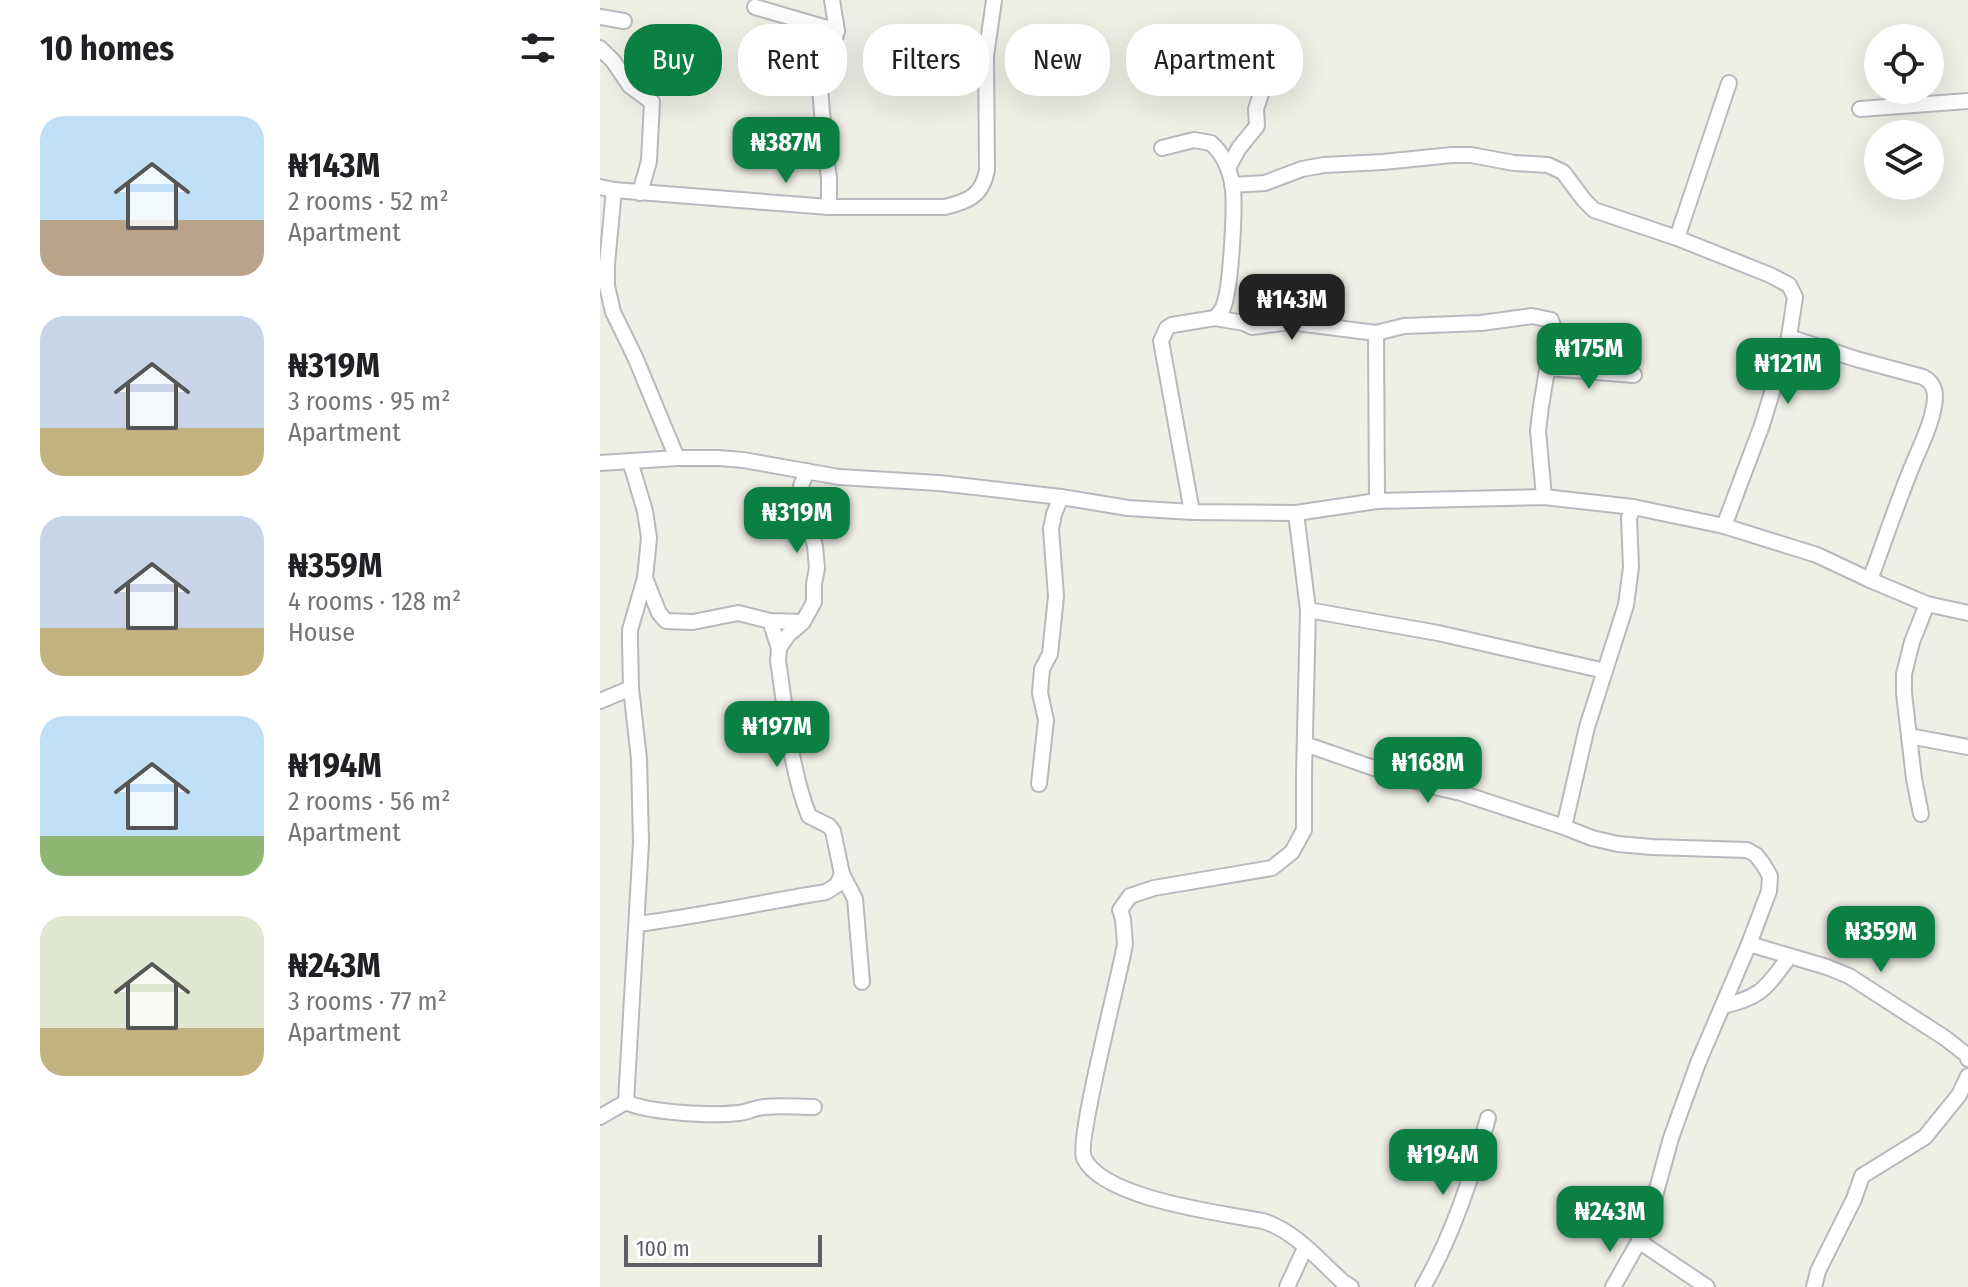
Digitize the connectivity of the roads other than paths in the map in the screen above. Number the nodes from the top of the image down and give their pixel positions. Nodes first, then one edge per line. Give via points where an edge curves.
1 (832, 0) edge
2 (994, 0) edge
3 (755, 7) dead end
4 (600, 17) edge
5 (624, 21) dead end
6 (813, 24) edge
7 (835, 24) edge
8 (600, 48) edge
9 (1729, 83) dead end
10 (821, 96) edge
11 (1260, 96) edge
12 (1968, 101) edge
13 (1860, 109) dead end
14 (1162, 148) dead end
15 (1228, 168) junction
16 (1232, 185) junction
17 (607, 189) edge
18 (640, 193) junction
19 (829, 207) junction
20 (1677, 238) junction
21 (1215, 318) junction
22 (1376, 333) junction
23 (1789, 337) junction
24 (1547, 368) junction
25 (1634, 375) dead end
26 (677, 458) junction
27 (630, 461) junction
28 (600, 463) edge
29 (807, 471) junction
30 (1061, 497) junction
31 (1544, 497) junction
32 (1377, 501) junction
33 (1633, 507) junction
34 (1192, 512) junction
35 (1296, 513) junction
36 (1724, 526) junction
37 (645, 578) junction
38 (1870, 580) junction
39 (1927, 604) junction
40 (1308, 610) junction
41 (1968, 613) edge
42 (770, 621) junction
43 (803, 622) junction
44 (779, 648) junction
45 (1605, 671) junction
46 (631, 688) junction
47 (600, 701) edge
48 (1909, 736) junction
49 (1305, 744) junction
50 (1968, 747) edge
51 (1039, 784) dead end
52 (1921, 814) dead end
53 (1564, 827) junction
54 (842, 874) junction
55 (637, 924) junction
56 (1749, 944) junction
57 (1790, 956) junction
58 (862, 982) dead end
59 (1723, 1006) junction
60 (1968, 1059) edge
61 (1968, 1076) edge
62 (626, 1102) junction
63 (814, 1107) dead end
64 (600, 1117) edge
65 (1488, 1118) dead end
66 (1640, 1242) junction
67 (1305, 1248) junction
68 (1287, 1287) edge
69 (1351, 1287) edge
70 (1423, 1287) edge
71 (1613, 1287) edge
72 (1707, 1287) edge
73 (1814, 1287) edge

1 - 7 street
2 - 19 street via 986,56 984,186 961,203 945,207
3 - 6 street
4 - 5 street
8 - 18 street via 630,86 652,102 649,161
9 - 20 street
10 - 19 street
11 - 15 street via 1257,126
12 - 13 street
14 - 15 street via 1205,141 1218,150
15 - 16 street
16 - 20 street via 1265,183 1324,165 1471,155 1548,165 1563,172 1594,210
16 - 21 street via 1226,295
17 - 18 street
17 - 26 street via 607,286 613,312
18 - 19 street
20 - 23 street via 1789,285 1795,297
21 - 22 street via 1252,327 1289,322
21 - 34 street via 1172,325 1161,341
22 - 24 street via 1404,326 1547,318 1554,325
22 - 32 street
23 - 36 street
23 - 38 street via 1923,377 1934,388 1928,426
24 - 25 street
24 - 31 street via 1538,430
26 - 27 street
26 - 29 street via 743,460
27 - 28 street
27 - 37 street via 649,538
29 - 30 street
29 - 43 street via 801,486 817,568 814,602
30 - 34 street
30 - 51 street via 1051,529 1056,596 1050,654 1042,669 1046,720
31 - 32 street
31 - 33 street
32 - 35 street
33 - 36 street
33 - 45 street via 1626,605
34 - 35 street
35 - 40 street
36 - 38 street via 1817,555
37 - 42 street via 666,621 738,613
37 - 46 street via 630,630
38 - 39 street
39 - 41 street
39 - 48 street via 1904,674
40 - 45 street
40 - 49 street
42 - 43 street
42 - 44 street
43 - 44 street
44 - 54 street via 805,806 809,816 833,831
45 - 53 street
46 - 47 street
46 - 55 street via 639,759
48 - 50 street
48 - 52 street
49 - 53 street
49 - 67 street via 1304,830 1292,852 1272,868 1130,896 1120,910 1125,944 1081,1152 1091,1170 1118,1187 1276,1225
53 - 56 street via 1618,844 1747,850 1756,855 1770,876 1769,891
54 - 55 street via 826,892
54 - 58 street via 855,899
55 - 62 street
56 - 57 street
56 - 59 street
57 - 59 street via 1761,992
57 - 60 street via 1849,976 1945,1038
59 - 66 street via 1671,1138
61 - 73 street via 1925,1137 1862,1176
62 - 63 street via 708,1114
62 - 64 street
65 - 70 street via 1467,1187
66 - 71 street
66 - 72 street
67 - 68 street
67 - 69 street

